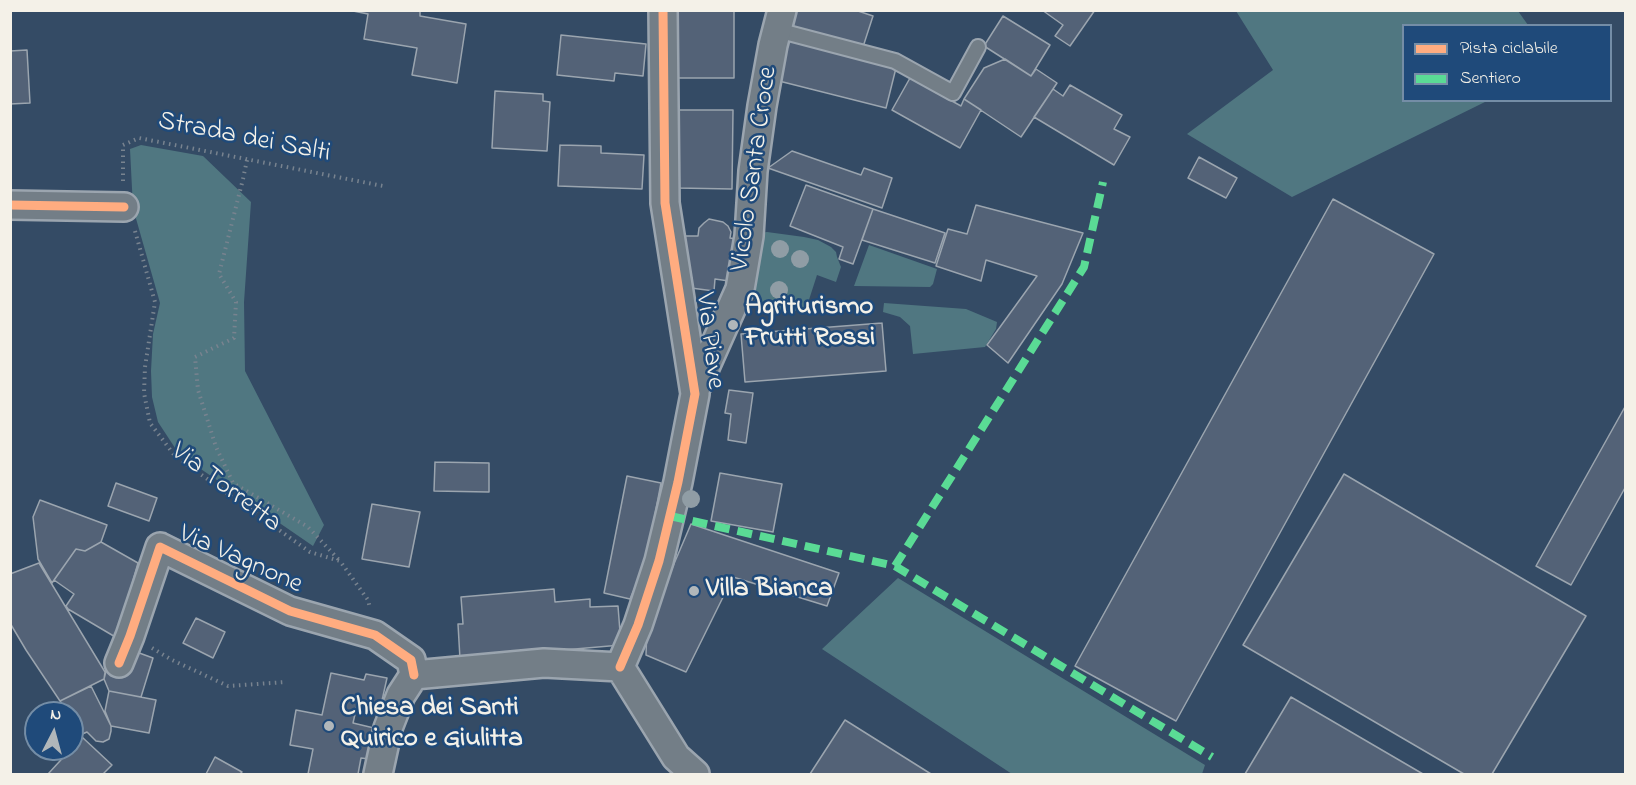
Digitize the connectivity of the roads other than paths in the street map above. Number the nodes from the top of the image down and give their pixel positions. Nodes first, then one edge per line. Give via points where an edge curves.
1 (663, 10) edge
2 (779, 20) edge
3 (978, 47) dead end
4 (10, 205) edge
5 (124, 207) road end
6 (695, 390) junction
7 (119, 663) dead end
8 (620, 667) junction
9 (412, 668) junction
10 (378, 774) edge
11 (695, 774) edge

1 - 6 street, Via Piave via 665,203
2 - 3 lane via 895,61 954,93
2 - 6 street, Vicolo Santa Croce via 762,106 740,289
4 - 5 street
6 - 8 street, Via Piave via 659,561
7 - 9 street, Via Vagnone via 160,547 290,611 375,635
8 - 9 street via 544,663
8 - 11 street via 676,757
9 - 10 street via 388,728

